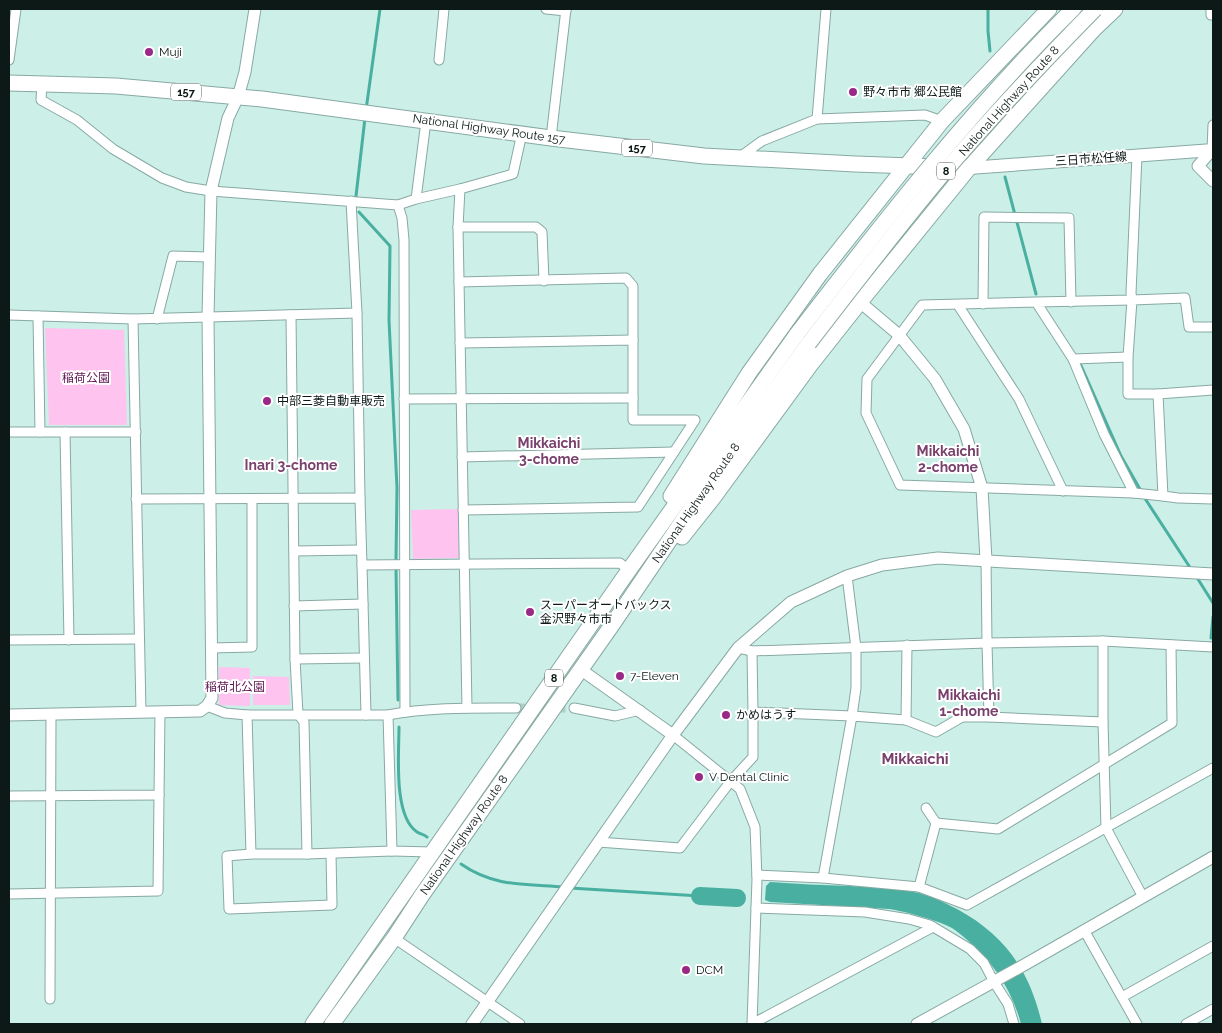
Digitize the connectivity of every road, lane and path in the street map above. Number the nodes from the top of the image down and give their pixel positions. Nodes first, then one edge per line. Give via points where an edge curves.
1 (16, 9) edge
2 (255, 9) edge
3 (444, 9) edge
4 (546, 9) edge
5 (826, 9) edge
6 (1049, 9) edge
7 (1074, 9) edge
8 (1095, 9) edge
9 (1115, 9) edge
10 (1211, 9) edge
11 (566, 10) edge
12 (1213, 15) edge
13 (9, 60) edge
14 (439, 60) dead end
15 (9, 83) edge
16 (42, 84) junction
17 (238, 97) junction
18 (817, 119) junction
19 (426, 121) junction
20 (942, 121) junction
21 (1213, 125) edge
22 (522, 133) junction
23 (550, 138) junction
24 (1212, 150) edge
25 (1137, 156) junction
26 (737, 159) junction
27 (905, 166) junction
28 (970, 168) junction
29 (1213, 181) edge
30 (460, 189) junction
31 (211, 190) junction
32 (416, 199) junction
33 (351, 201) junction
34 (398, 205) junction
35 (458, 227) junction
36 (208, 258) junction
37 (820, 274) junction
38 (544, 281) junction
39 (459, 282) junction
40 (1132, 300) junction
41 (860, 302) junction
42 (1036, 302) junction
43 (1071, 302) junction
44 (983, 304) junction
45 (958, 305) junction
46 (356, 313) junction
47 (290, 315) junction
48 (9, 316) edge
49 (38, 316) junction
50 (208, 317) junction
51 (133, 319) junction
52 (157, 319) junction
53 (1213, 327) edge
54 (899, 335) junction
55 (803, 339) junction
56 (633, 340) junction
57 (460, 342) junction
58 (1128, 357) junction
59 (1077, 359) junction
60 (1213, 390) edge
61 (1158, 394) junction
62 (633, 398) junction
63 (404, 399) junction
64 (461, 399) junction
65 (9, 432) edge
66 (40, 432) junction
67 (65, 432) junction
68 (136, 432) junction
69 (674, 452) junction
70 (462, 457) junction
71 (982, 488) junction
72 (1063, 491) junction
73 (1137, 493) junction
74 (1163, 496) junction
75 (293, 498) junction
76 (360, 498) junction
77 (136, 499) junction
78 (210, 499) junction
79 (252, 499) junction
80 (1213, 499) edge
81 (463, 510) junction
82 (361, 550) junction
83 (294, 551) junction
84 (986, 560) junction
85 (362, 564) junction
86 (404, 565) junction
87 (465, 565) junction
88 (633, 565) junction
89 (1208, 573) edge
90 (847, 576) junction
91 (363, 604) junction
92 (294, 606) junction
93 (612, 625) junction
94 (139, 639) junction
95 (9, 640) edge
96 (69, 640) junction
97 (1103, 641) junction
98 (987, 643) junction
99 (907, 645) junction
100 (1171, 645) junction
101 (1213, 647) edge
102 (212, 648) junction
103 (738, 648) junction
104 (856, 648) junction
105 (752, 651) junction
106 (364, 658) junction
107 (296, 659) junction
108 (580, 669) junction
109 (207, 706) junction
110 (468, 708) junction
111 (516, 708) tunnel mouth
112 (574, 708) tunnel mouth
113 (640, 710) junction
114 (141, 712) junction
115 (160, 712) junction
116 (405, 712) junction
117 (753, 712) junction
118 (51, 714) junction
119 (298, 714) junction
120 (9, 715) edge
121 (247, 715) junction
122 (366, 715) junction
123 (388, 715) junction
124 (852, 716) junction
125 (989, 717) junction
126 (906, 720) junction
127 (1103, 722) junction
128 (673, 735) junction
129 (1104, 766) junction
130 (1213, 768) edge
131 (730, 782) junction
132 (160, 795) junction
133 (9, 796) edge
134 (52, 796) junction
135 (926, 808) dead end
136 (936, 823) junction
137 (1106, 828) junction
138 (598, 842) junction
139 (392, 851) junction
140 (432, 852) junction
141 (251, 854) junction
142 (307, 854) junction
143 (332, 854) junction
144 (1213, 856) edge
145 (757, 877) junction
146 (823, 878) junction
147 (919, 887) junction
148 (9, 894) edge
149 (52, 894) junction
150 (1143, 897) junction
151 (756, 906) junction
152 (933, 927) junction
153 (1084, 930) junction
154 (394, 938) junction
155 (1213, 946) edge
156 (994, 982) junction
157 (1122, 997) junction
158 (50, 999) dead end
159 (488, 1002) junction
160 (1213, 1009) edge
161 (313, 1024) edge
162 (332, 1024) edge
163 (472, 1024) edge
164 (520, 1024) edge
165 (752, 1024) edge
166 (917, 1024) edge
167 (1014, 1024) edge
168 (1136, 1024) edge
169 (1186, 1024) edge

1 - 13 street
2 - 17 street
3 - 14 street
4 - 11 street
5 - 18 street
6 - 20 highway
7 - 55 highway, National Highway Route 8 / 8, bridge via 960,130 869,241
8 - 55 highway, National Highway Route 8 / 8, bridge via 1008,100
9 - 28 highway, 8
10 - 12 street
11 - 23 street
15 - 16 highway, National Highway Route 157 / 157
16 - 17 highway, National Highway Route 157 / 157 via 116,86
16 - 31 street via 41,100 77,120 113,148 162,178 186,187
17 - 19 highway, National Highway Route 157 / 157
17 - 31 street via 228,118
18 - 20 street via 925,115
18 - 26 street via 762,141
19 - 22 highway, National Highway Route 157 / 157
19 - 32 street
20 - 27 highway
21 - 24 street
22 - 23 highway, National Highway Route 157 / 157
22 - 30 street via 513,174
23 - 26 highway, National Highway Route 157 / 157
24 - 25 main road, 三日市松任線
24 - 29 street via 1198,166
25 - 28 main road, 三日市松任線
25 - 40 street
26 - 27 highway, National Highway Route 157 / 157
27 - 28 highway, National Highway Route 157 / 157
27 - 37 highway
28 - 41 highway
30 - 32 street
30 - 35 street
31 - 33 street
31 - 36 street
32 - 34 street
33 - 34 street
33 - 46 street
34 - 63 street via 404,240
35 - 38 street via 536,227 542,232
35 - 39 street
36 - 50 street
36 - 52 street via 173,256
37 - 41 street
37 - 88 highway via 748,373 702,444
38 - 39 street
38 - 56 street via 626,278 633,286
39 - 57 street
40 - 43 street
40 - 53 street via 1186,298 1189,327
40 - 58 street
41 - 54 street
41 - 93 highway via 713,498
42 - 43 street
42 - 44 street
42 - 59 street
43 - 44 street via 1069,218 984,217
44 - 45 street
45 - 54 street via 922,305
45 - 72 street via 1019,399
46 - 47 street
46 - 76 street
47 - 50 street
47 - 75 street
48 - 49 street
49 - 51 street
49 - 66 street
50 - 52 street
50 - 78 street
51 - 52 street
51 - 68 street
54 - 71 street via 935,379 964,429
54 - 71 street via 867,379 866,413 900,485
55 - 88 highway, National Highway Route 8 / 8 via 734,420
55 - 93 highway, National Highway Route 8 / 8
56 - 57 street
56 - 62 street
57 - 64 street
58 - 59 street
58 - 61 street via 1128,394
59 - 73 street via 1104,434
60 - 61 street
61 - 74 street
62 - 64 street
62 - 69 street via 633,420 695,420
63 - 64 street
63 - 86 street
64 - 70 street
65 - 66 street
66 - 67 street
67 - 68 street
67 - 96 street
68 - 77 street
69 - 70 street
69 - 81 street via 638,507
70 - 81 street
71 - 72 street
71 - 84 street
72 - 73 street
73 - 74 street
74 - 80 street
75 - 76 street
75 - 79 street
75 - 83 street
76 - 82 street
77 - 78 street
77 - 94 street
78 - 79 street
78 - 102 street
79 - 102 street via 252,648
81 - 87 street
82 - 83 street
82 - 85 street
83 - 92 street
84 - 89 street
84 - 90 street via 938,558 882,565
84 - 98 street
85 - 86 street
85 - 91 street
86 - 87 street
86 - 116 street
87 - 88 street
87 - 110 street
88 - 140 highway, National Highway Route 8 / 8
90 - 103 street via 791,602
90 - 104 street
91 - 92 street
91 - 106 street
92 - 107 street
93 - 108 highway, National Highway Route 8 / 8
94 - 96 street
94 - 114 street
95 - 96 street
97 - 98 street
97 - 100 street
97 - 127 street
98 - 99 street
98 - 125 street
99 - 104 street
99 - 126 street
100 - 101 street
100 - 129 street via 1172,723
102 - 109 street via 212,698
103 - 105 street
103 - 128 street
104 - 105 street
104 - 124 street
105 - 117 street
106 - 107 street
106 - 122 street
107 - 119 street
108 - 113 street
108 - 154 highway, National Highway Route 8 / 8
109 - 115 street via 200,711
109 - 121 street via 225,713
110 - 111 street
110 - 116 street
112 - 113 street via 615,716
113 - 128 street
114 - 115 street
114 - 118 street
115 - 132 street
116 - 123 street
117 - 124 street
117 - 131 street via 753,757
118 - 120 street
118 - 134 street
119 - 121 street
119 - 122 street
119 - 142 street via 304,722
121 - 141 street
122 - 123 street
123 - 139 street
124 - 126 street
124 - 146 street
125 - 126 street via 962,717 936,732
125 - 127 street
127 - 129 street
128 - 131 street
128 - 138 street
129 - 136 street via 998,828
129 - 137 street
130 - 137 street
131 - 138 street via 680,848
131 - 145 street via 740,789 755,827
132 - 134 street
132 - 149 street via 158,891
133 - 134 street
134 - 149 street
135 - 136 street
136 - 147 street
137 - 147 street via 967,905
137 - 150 street
138 - 159 street
139 - 140 street
139 - 143 street
140 - 161 highway, National Highway Route 8 / 8
141 - 142 street
141 - 143 street via 227,856 229,909 332,905
142 - 143 street
144 - 150 street
145 - 146 street
145 - 151 street
146 - 147 street
148 - 149 street
149 - 158 street
150 - 153 street
151 - 152 street via 865,912 909,918
151 - 165 street
152 - 156 street via 970,949 984,963
152 - 165 street
153 - 156 street
153 - 157 street
154 - 159 street
154 - 162 highway, National Highway Route 8 / 8
155 - 157 street
156 - 166 street
156 - 167 street via 1008,1004
157 - 168 street
159 - 163 street
159 - 164 street
160 - 169 street

